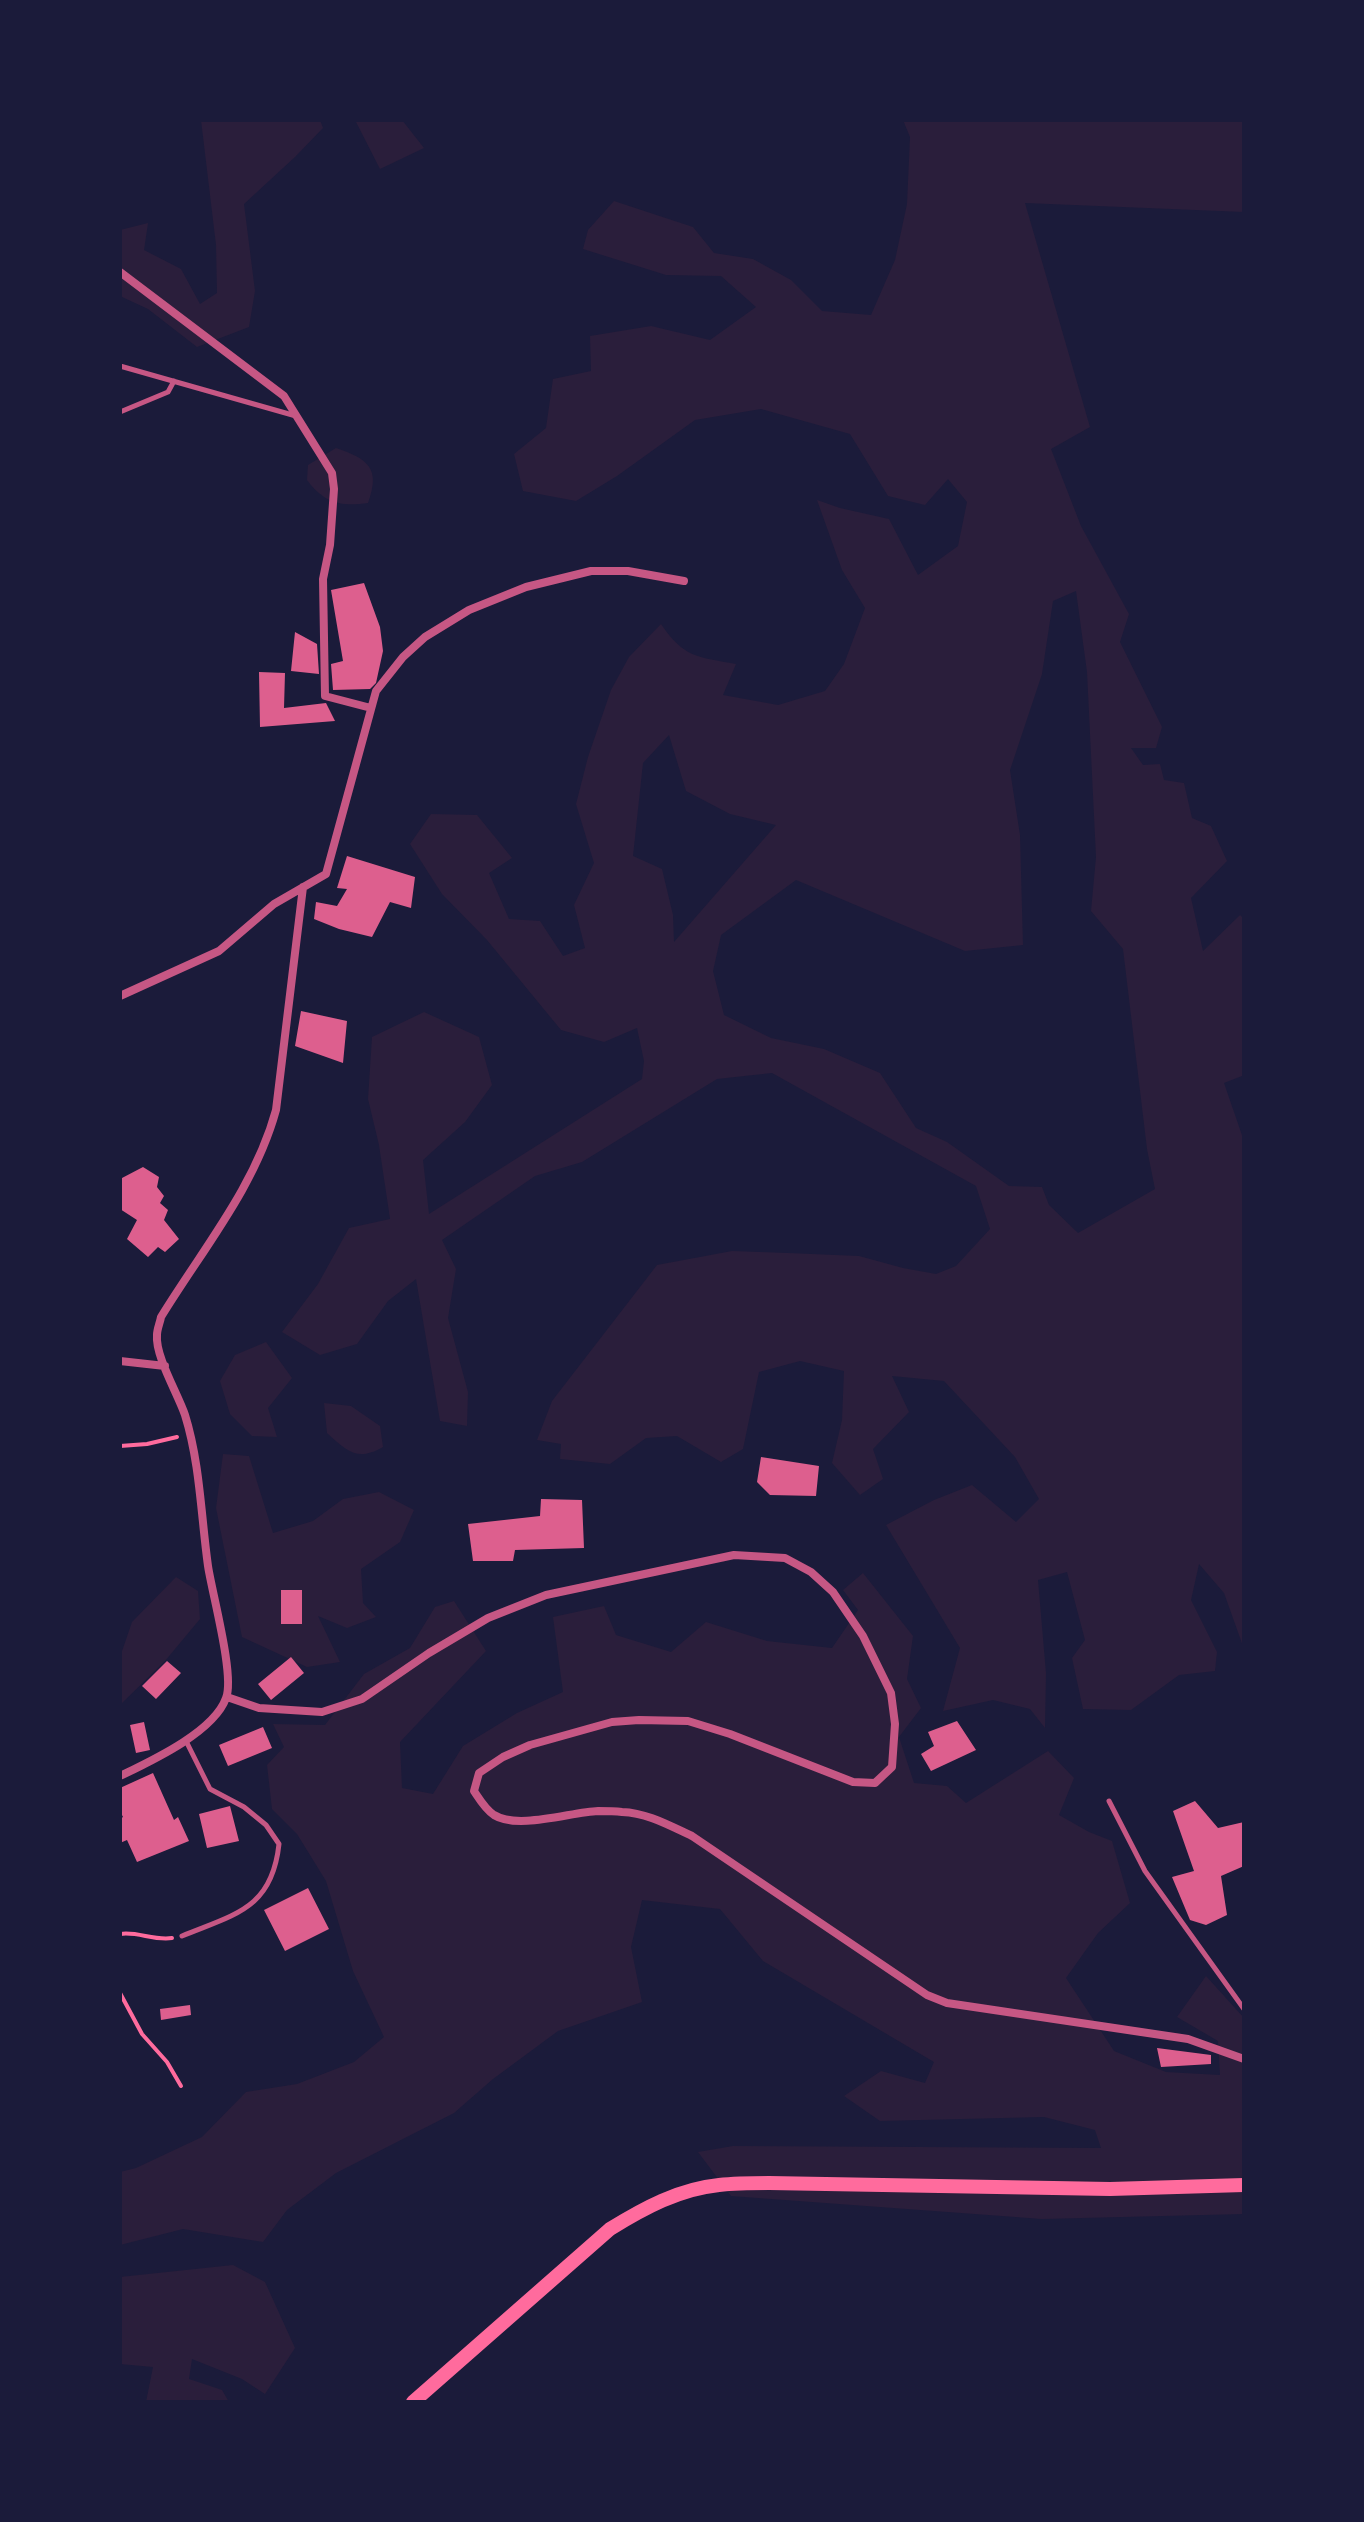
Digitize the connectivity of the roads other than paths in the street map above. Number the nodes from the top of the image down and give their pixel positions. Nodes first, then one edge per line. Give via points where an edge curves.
1 (120, 272) edge
2 (120, 366) edge
3 (174, 381) junction
4 (120, 412) edge
5 (297, 416) junction
6 (684, 581) dead end
7 (371, 708) junction
8 (303, 887) junction
9 (120, 996) edge
10 (120, 1361) edge
11 (165, 1366) junction
12 (227, 1697) junction
13 (185, 1740) junction
14 (120, 1776) edge
15 (1109, 1801) dead end
16 (182, 1936) road end
17 (1244, 2009) edge
18 (1244, 2059) edge
19 (1244, 2185) edge
20 (413, 2402) edge

1 - 5 street via 284,396
2 - 3 lane
3 - 4 lane via 168,392
3 - 5 lane
5 - 7 street via 332,473 334,489 323,579 325,696
6 - 7 street via 591,571 526,587 469,610 403,657 376,691
7 - 8 street via 326,874
8 - 9 street via 274,904 219,951
8 - 11 street via 276,1110 252,1174 161,1317 157,1335
10 - 11 street
11 - 12 street via 195,1456
12 - 13 street via 212,1719
12 - 18 street via 259,1708 322,1712 362,1699 488,1618 546,1595 734,1555 785,1558 833,1592 863,1636 891,1693 892,1767 875,1783 853,1782 688,1721 639,1720 612,1722 503,1757 479,1773 474,1791 484,1806 496,1816 521,1820 596,1811 654,1818 692,1836 927,1995 947,2003 1188,2039
13 - 14 street
13 - 16 lane via 210,1789 244,1807 279,1844 267,1887 250,1906
15 - 17 lane via 1145,1871
19 - 20 main road via 1110,2189 769,2183 691,2191 644,2208 610,2229

